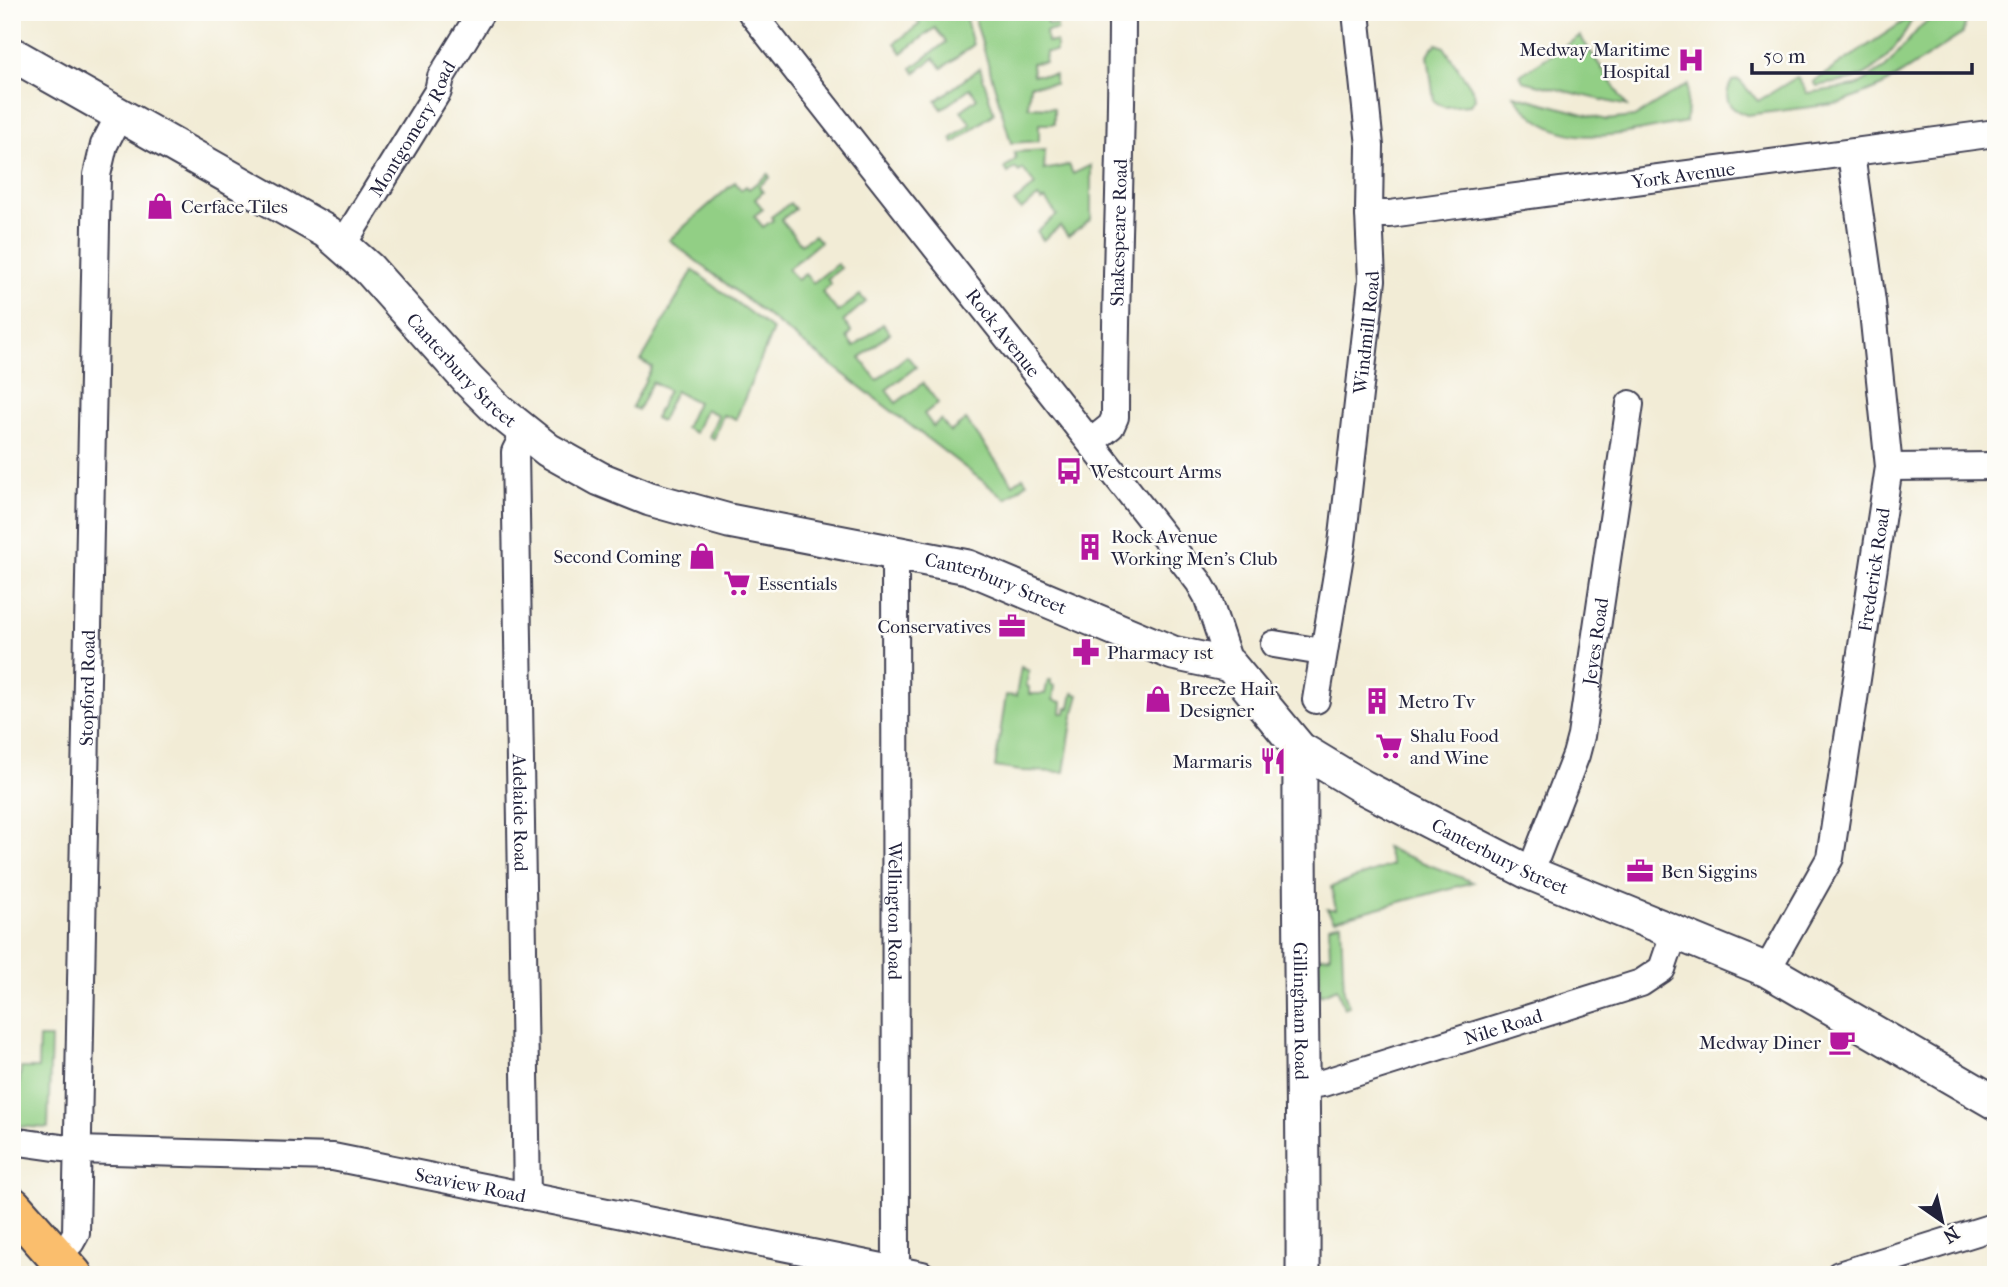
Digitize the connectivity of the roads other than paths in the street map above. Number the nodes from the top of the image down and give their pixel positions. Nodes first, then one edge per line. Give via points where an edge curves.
1 (481, 12) edge
2 (751, 12) edge
3 (1122, 12) edge
4 (1356, 12) edge
5 (12, 54) edge
6 (119, 116) junction
7 (1996, 133) edge
8 (1852, 154) junction
9 (1369, 214) junction
10 (343, 244) junction
11 (1630, 404) dead end
12 (525, 432) junction
13 (1091, 442) junction
14 (1996, 466) edge
15 (1889, 467) junction
16 (895, 552) junction
17 (1274, 644) dead end
18 (1322, 652) junction
19 (1230, 665) junction
20 (1316, 700) dead end
21 (1300, 750) junction
22 (1530, 873) junction
23 (1675, 931) junction
24 (1767, 970) junction
25 (1304, 1086) junction
26 (1996, 1103) edge
27 (12, 1141) edge
28 (76, 1150) junction
29 (527, 1196) junction
30 (12, 1206) edge
31 (1996, 1226) edge
32 (65, 1265) edge
33 (896, 1269) junction
34 (922, 1275) edge
35 (1303, 1275) edge
36 (1839, 1275) edge

1 - 10 street, Montgomery Road
2 - 13 street, Rock Avenue
3 - 13 street, Shakespeare Road via 1115,417
4 - 9 street, Windmill Road via 1370,146
5 - 6 street, Canterbury Street
6 - 10 street, Canterbury Street via 296,213
6 - 28 street, Stopford Road via 97,175
7 - 8 street, York Avenue
8 - 9 street, York Avenue
8 - 15 street, Frederick Road
9 - 18 street, Windmill Road via 1369,315 1342,544
10 - 12 street, Canterbury Street via 482,395
11 - 22 street, Jeyes Road via 1581,736
12 - 16 street, Canterbury Street via 586,472 650,499 756,527
12 - 29 street, Adelaide Road via 515,452
13 - 19 street, Rock Avenue via 1208,596
14 - 15 street
15 - 24 street, Frederick Road via 1830,858
16 - 19 street, Canterbury Street via 968,567 1173,653
16 - 33 street, Wellington Road
17 - 18 street
18 - 20 street, Windmill Road
19 - 21 street, Canterbury Street
21 - 22 street, Canterbury Street
21 - 25 street, Gillingham Road
22 - 23 street, Canterbury Street
23 - 24 street, Canterbury Street
23 - 25 street, Nile Road via 1661,969 1641,983
24 - 26 street, Canterbury Street
25 - 35 street, Gillingham Road
27 - 28 street, Seaview Road
28 - 29 street, Seaview Road via 333,1157
28 - 32 street, Stopford Road via 76,1233
29 - 33 street, Seaview Road
30 - 32 main road
31 - 36 street
33 - 34 street, Seaview Road

